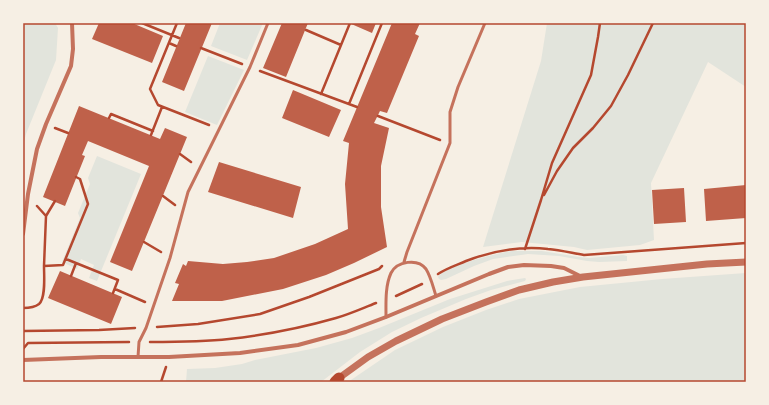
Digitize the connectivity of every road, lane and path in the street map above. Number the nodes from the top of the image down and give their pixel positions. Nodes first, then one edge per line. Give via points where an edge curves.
1 (142, 23) edge
2 (177, 23) edge
3 (268, 23) edge
4 (382, 23) edge
5 (485, 23) edge
6 (600, 23) edge
7 (653, 23) edge
8 (71, 24) edge
9 (350, 24) edge
10 (306, 30) dead end
11 (172, 35) junction
12 (179, 38) dead end
13 (169, 43) junction
14 (341, 45) junction
15 (176, 46) dead end
16 (202, 48) dead end
17 (250, 67) junction
18 (321, 94) junction
19 (348, 104) junction
20 (162, 107) junction
21 (357, 107) dead end
22 (378, 116) dead end
23 (109, 118) dead end
24 (219, 129) junction
25 (153, 131) junction
26 (151, 135) dead end
27 (450, 143) junction
28 (76, 177) dead end
29 (541, 200) junction
30 (55, 201) dead end
31 (23, 234) edge
32 (144, 242) dead end
33 (746, 243) edge
34 (525, 249) dead end
35 (653, 250) dead end
36 (170, 258) junction
37 (66, 259) junction
38 (404, 262) junction
39 (746, 262) edge
40 (76, 263) junction
41 (385, 264) dead end
42 (44, 266) junction
43 (442, 271) dead end
44 (71, 276) dead end
45 (583, 277) junction
46 (430, 279) junction
47 (115, 289) junction
48 (113, 293) dead end
49 (436, 296) junction
50 (387, 300) junction
51 (154, 306) junction
52 (23, 308) edge
53 (386, 317) junction
54 (146, 328) junction
55 (23, 331) edge
56 (139, 342) junction
57 (23, 349) edge
58 (138, 357) junction
59 (23, 360) edge
60 (337, 380) edge

1 - 11 path
2 - 11 path
3 - 17 lane
4 - 19 path
5 - 27 lane via 450,112
6 - 29 path via 591,75 552,163
7 - 29 path via 611,106 573,148
8 - 31 street via 73,49 70,66 37,149
9 - 14 path
10 - 14 path
11 - 12 path
11 - 13 path
13 - 15 path
13 - 20 path via 150,89 158,105
14 - 18 path
16 - 17 path
17 - 18 path
17 - 24 lane
18 - 19 path
19 - 21 path
20 - 24 path
20 - 25 path
22 - 27 path
23 - 25 path via 111,114
24 - 36 lane via 188,192
25 - 26 path
27 - 38 lane
28 - 37 path via 80,179 88,204
29 - 34 path
30 - 42 path via 46,216
32 - 36 path
33 - 35 path
36 - 51 lane
37 - 40 path
37 - 42 path via 63,265
38 - 46 lane via 423,266
38 - 50 lane via 392,271
39 - 45 street
40 - 44 path
40 - 47 path via 118,280
41 - 54 path via 372,272 260,314 198,324
42 - 52 path via 43,298 39,304
43 - 46 path
45 - 49 street via 564,268 537,265 508,267
45 - 60 street via 519,290 442,319 368,357
46 - 49 lane
46 - 50 path
47 - 48 path
47 - 51 path
49 - 53 street
50 - 53 lane
50 - 56 path via 336,318 260,335 228,340
51 - 54 lane
53 - 58 street via 346,332 298,345 240,353
54 - 55 path
54 - 56 lane
56 - 57 path via 28,343
56 - 58 lane
58 - 59 street

